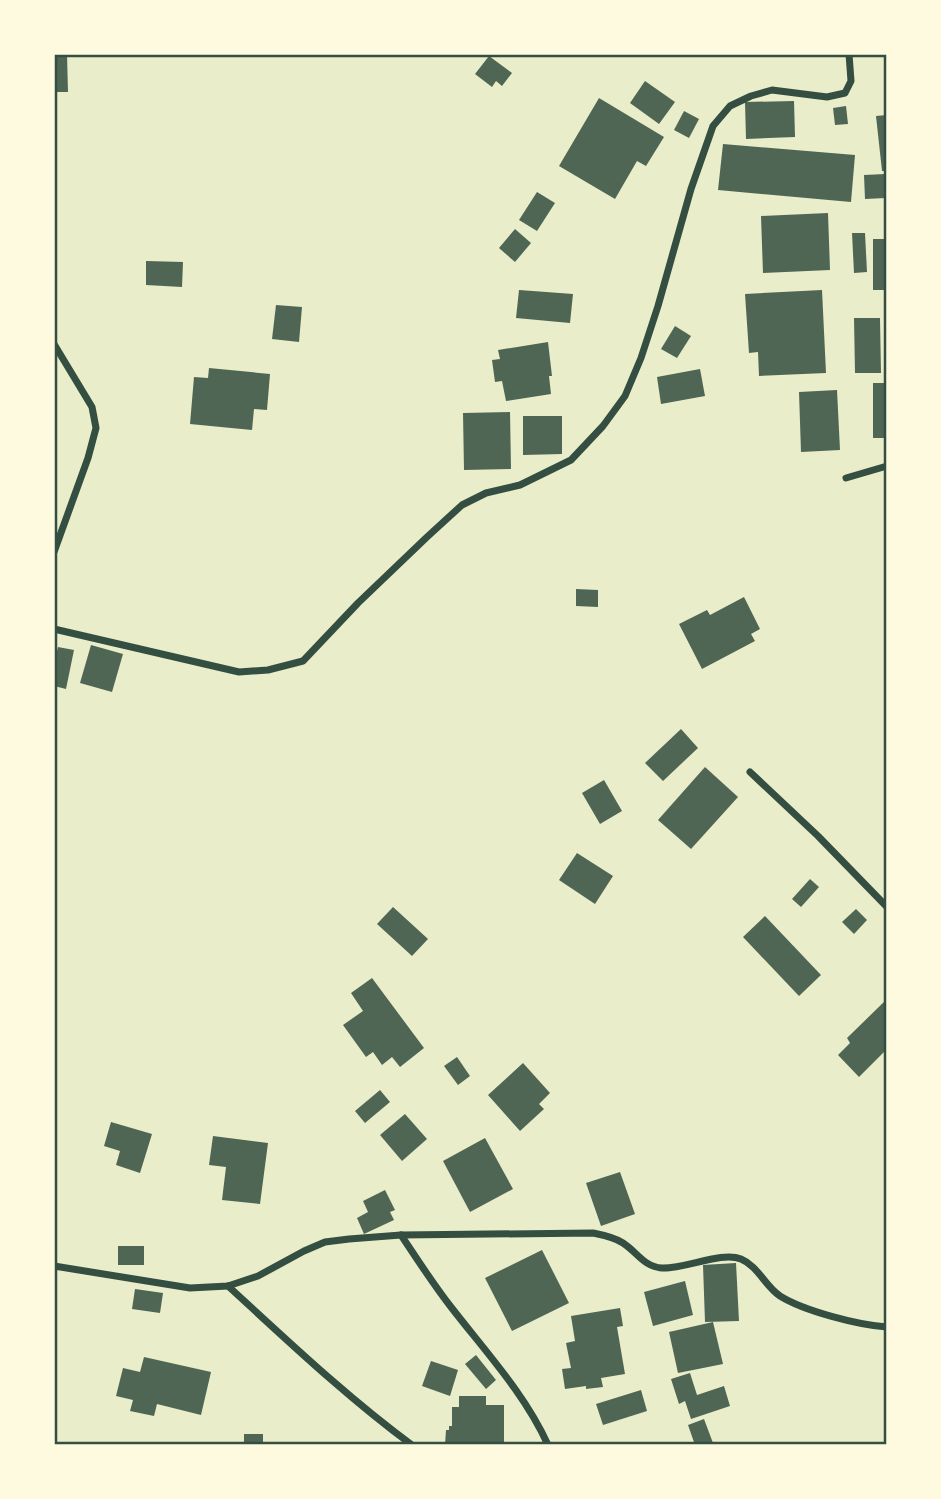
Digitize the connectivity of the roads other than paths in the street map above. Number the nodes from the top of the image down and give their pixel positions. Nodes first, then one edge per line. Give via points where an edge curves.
1 (849, 54) edge
2 (54, 344) edge
3 (887, 466) edge
4 (846, 478) dead end
5 (54, 552) edge
6 (54, 629) edge
7 (750, 772) dead end
8 (887, 907) edge
9 (401, 1235) junction
10 (54, 1266) edge
11 (228, 1286) junction
12 (886, 1330) edge
13 (412, 1445) edge
14 (548, 1445) edge

1 - 6 street via 851,81 845,93 827,97 772,90 730,106 713,126 641,358 625,396 595,435 571,460 520,485 486,493 462,505 303,661 239,672
2 - 5 street via 92,407 96,428
3 - 4 street
7 - 8 street
9 - 11 street via 325,1242
9 - 12 street via 593,1233 623,1243 645,1263 661,1268 738,1258 749,1263 778,1295 800,1306
9 - 14 street via 538,1423
10 - 11 street via 190,1288
11 - 13 street

